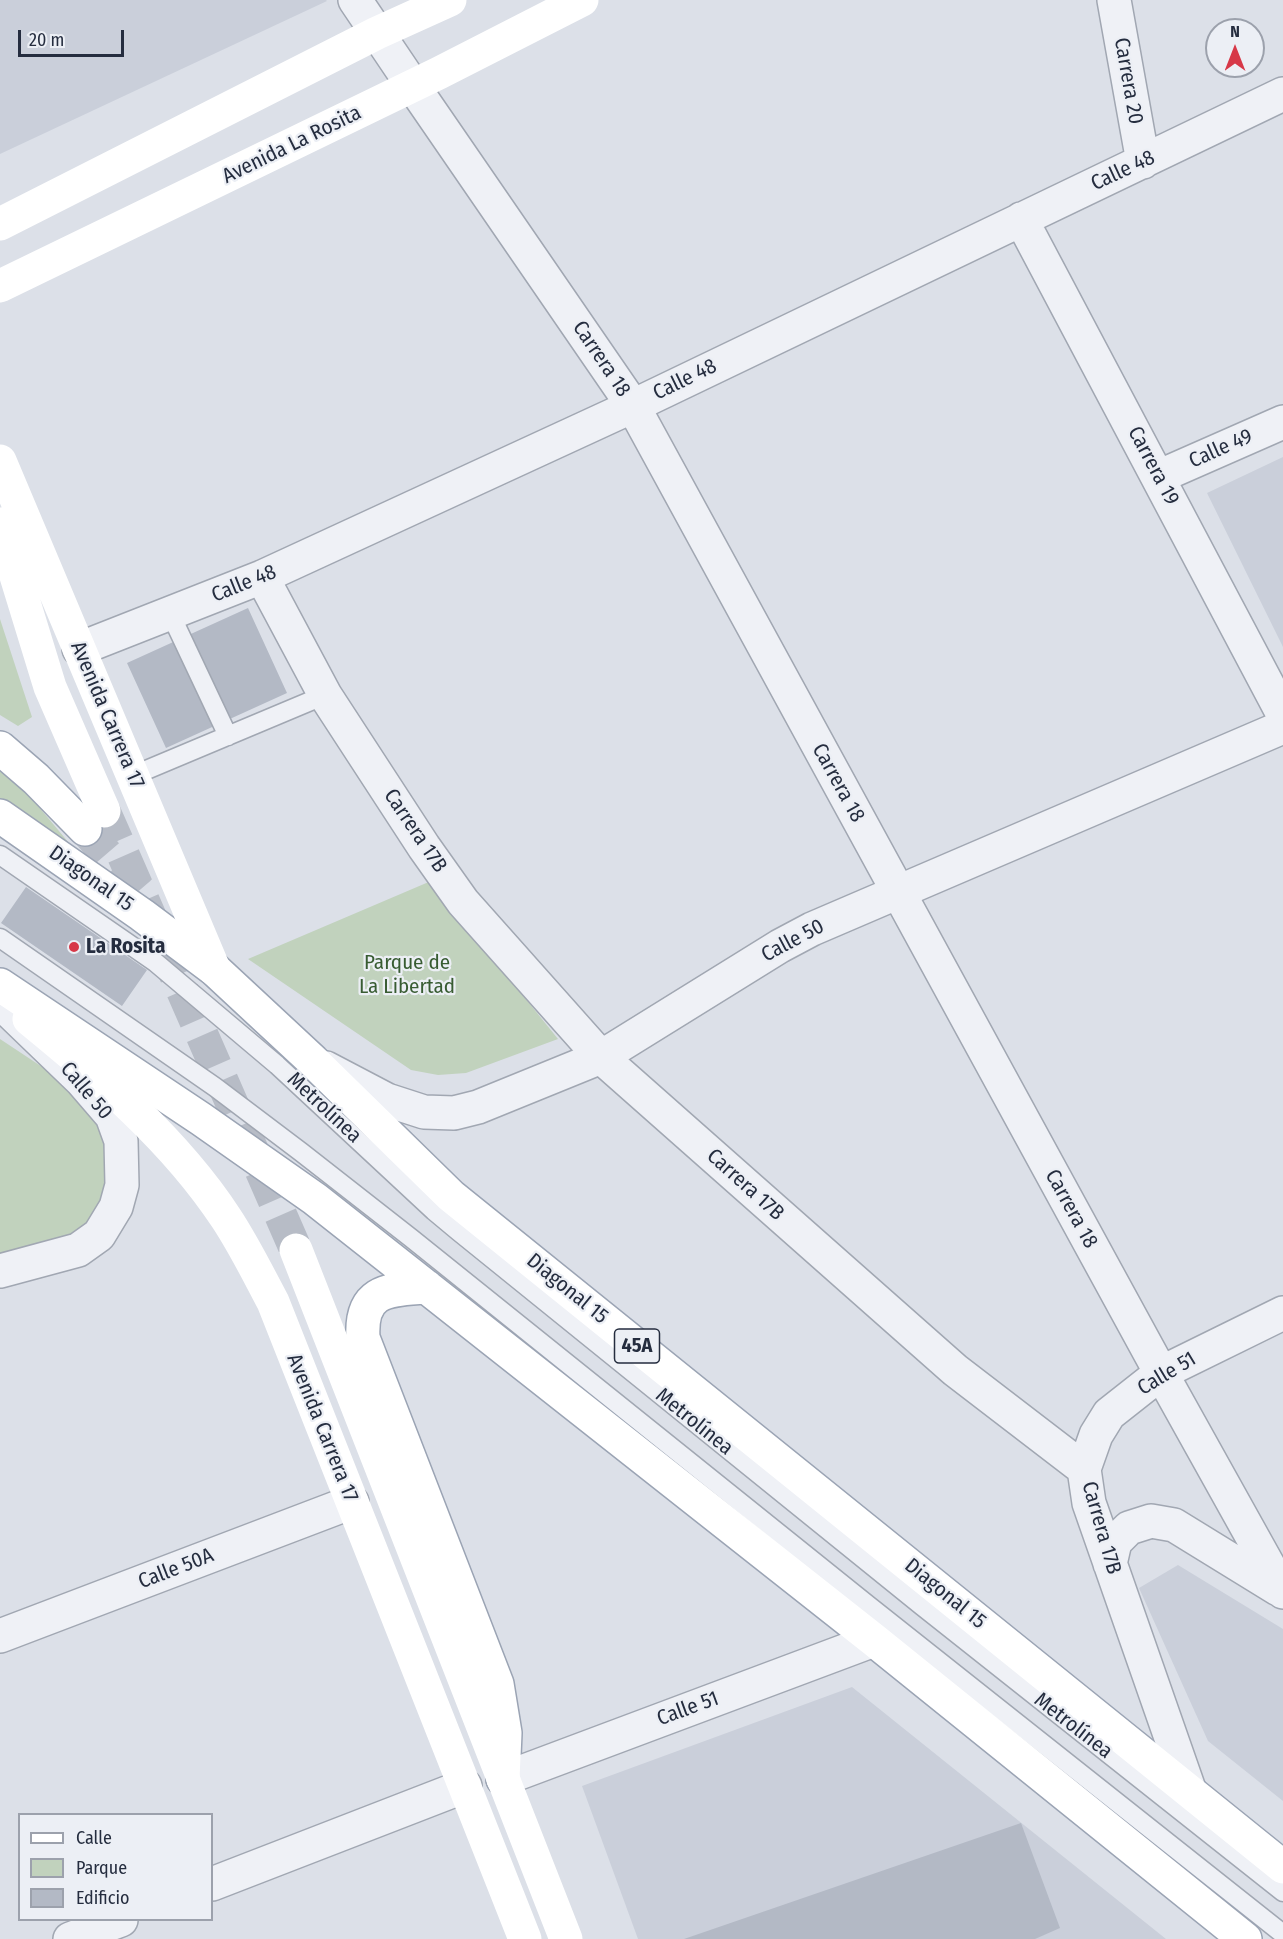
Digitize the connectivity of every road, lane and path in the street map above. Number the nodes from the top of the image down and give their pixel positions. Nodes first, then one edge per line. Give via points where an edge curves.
1 (355, 0) edge
2 (450, 0) edge
3 (582, 0) edge
4 (1114, 0) edge
5 (377, 33) junction
6 (413, 86) junction
7 (1283, 94) edge
8 (1143, 162) junction
9 (1021, 219) junction
10 (0, 224) edge
11 (0, 286) edge
12 (633, 406) junction
13 (1283, 422) edge
14 (0, 461) edge
15 (1158, 477) junction
16 (0, 524) edge
17 (262, 577) junction
18 (170, 613) junction
19 (79, 649) junction
20 (325, 694) junction
21 (1283, 714) edge
22 (1283, 727) edge
23 (228, 735) junction
24 (0, 748) edge
25 (132, 776) junction
26 (0, 816) edge
27 (0, 855) edge
28 (897, 891) junction
29 (0, 938) edge
30 (214, 969) junction
31 (0, 985) edge
32 (0, 995) edge
33 (0, 1002) edge
34 (601, 1057) junction
35 (313, 1061) junction
36 (296, 1250) tunnel mouth
37 (0, 1271) edge
38 (427, 1287) junction
39 (1283, 1313) edge
40 (1161, 1373) junction
41 (1084, 1469) junction
42 (352, 1502) junction
43 (1110, 1564) junction
44 (1282, 1591) edge
45 (0, 1636) edge
46 (874, 1640) junction
47 (503, 1779) junction
48 (465, 1786) junction
49 (1190, 1792) junction
50 (1283, 1867) edge
51 (213, 1884) edge
52 (1283, 1892) edge
53 (118, 1921) edge
54 (1233, 1933) edge
55 (1283, 1934) edge
56 (70, 1939) edge
57 (525, 1939) edge
58 (566, 1939) edge

1 - 5 street, Carrera 18
2 - 5 main road
3 - 6 main road, Avenida La Rosita
4 - 8 street, Carrera 20
5 - 6 street, Carrera 18
5 - 10 main road
6 - 11 main road, Avenida La Rosita
6 - 12 street, Carrera 18
7 - 8 street, Calle 48
8 - 9 street, Calle 48
9 - 12 street, Calle 48
9 - 15 street, Carrera 19
12 - 17 street, Calle 48
12 - 28 street, Carrera 18
13 - 15 street, Calle 49
14 - 19 main road, Avenida Carrera 17
15 - 21 street, Carrera 19
16 - 24 main road via 94,820
17 - 18 street, Calle 48
17 - 20 street, Carrera 17B
18 - 19 street, Calle 48
18 - 23 lane
19 - 25 main road, Avenida Carrera 17
20 - 23 lane
20 - 34 street, Carrera 17B via 464,902
22 - 28 street, Calle 50
23 - 25 lane
25 - 30 main road, Avenida Carrera 17
26 - 30 main road, Diagonal 15 / 45A
27 - 52 lane, Metrolínea via 155,962 277,1065 458,1231
28 - 34 street, Calle 50 via 780,946
28 - 40 street, Carrera 18
29 - 55 lane, Metrolínea via 215,1087 328,1173
30 - 35 main road, Diagonal 15 / 45A
31 - 38 main road via 315,1199
32 - 42 main road, Avenida Carrera 17 via 105,1082 170,1148 225,1216 273,1302
33 - 37 street, Calle 50 via 81,1080 112,1116 121,1141 122,1185 117,1207 99,1234 78,1250
34 - 35 street, Calle 50 via 454,1113 424,1112 387,1100
34 - 41 street, Carrera 17B via 955,1370
35 - 49 main road, Diagonal 15 / 45A via 451,1196
36 - 47 main road, Avenida Carrera 17
38 - 46 main road
38 - 47 main road via 382,1293 364,1317 363,1338 497,1684 505,1733
39 - 40 street, Calle 51
40 - 41 street, Calle 51 via 1109,1414 1096,1435
40 - 44 street, Carrera 18
41 - 43 street, Carrera 17B via 1089,1503
42 - 45 street, Calle 50A
42 - 48 main road, Avenida Carrera 17
43 - 44 street, Carrera 18 via 1115,1542 1129,1528 1151,1521 1174,1525
43 - 49 street, Carrera 17B
46 - 47 street, Calle 51
46 - 54 main road
47 - 58 main road, Avenida Carrera 17
48 - 51 street
48 - 57 main road, Avenida Carrera 17
49 - 50 main road, Diagonal 15 / 45A
53 - 56 street

